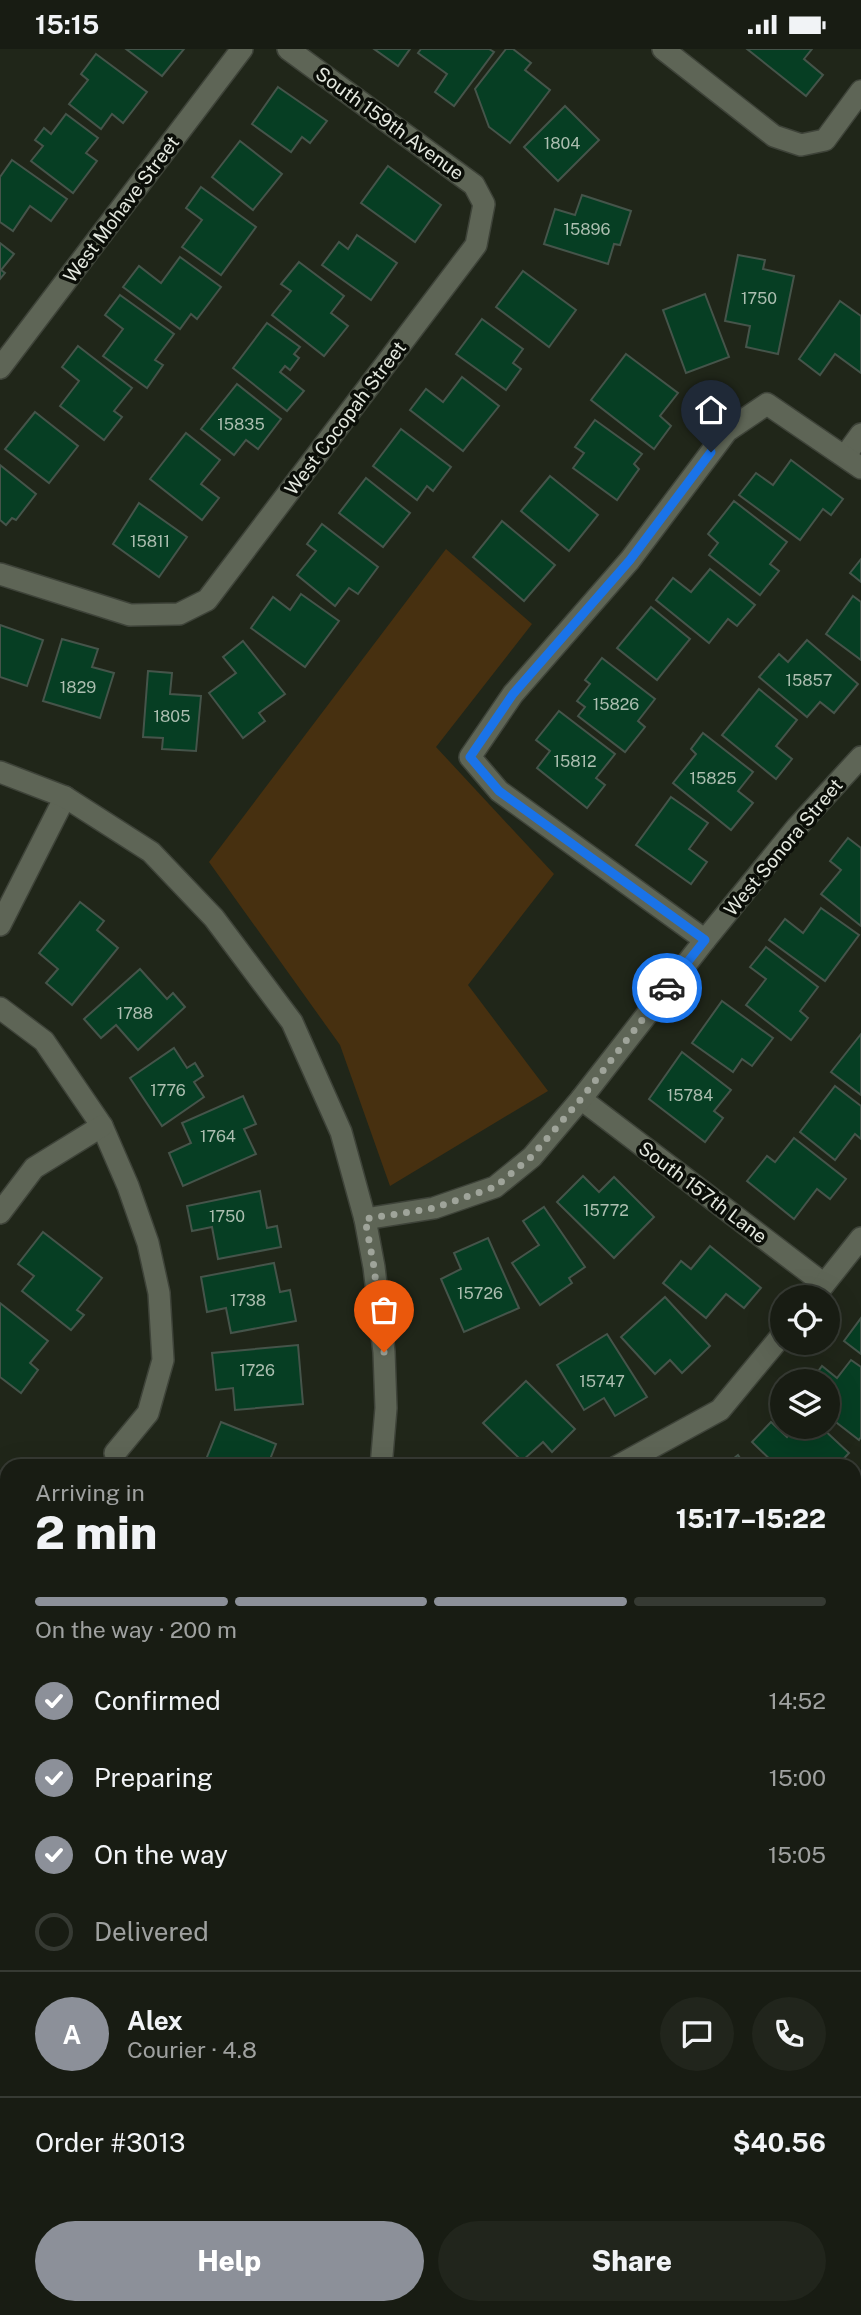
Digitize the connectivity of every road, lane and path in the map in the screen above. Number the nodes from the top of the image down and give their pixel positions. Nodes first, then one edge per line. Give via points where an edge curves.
1 (242, 49) edge
2 (288, 49) edge
3 (663, 49) edge
4 (861, 91) edge
5 (484, 204) joint
6 (0, 368) edge
7 (861, 434) edge
8 (853, 462) edge
9 (0, 574) edge
10 (861, 757) edge
11 (0, 772) edge
12 (65, 797) junction
13 (0, 925) edge
14 (705, 940) junction
15 (0, 1008) edge
16 (581, 1099) junction
17 (102, 1126) junction
18 (0, 1213) edge
19 (365, 1219) junction
20 (861, 1238) edge
21 (812, 1285) edge
22 (824, 1285) edge
23 (770, 1350) edge
24 (115, 1454) dead end
25 (382, 1459) edge
26 (631, 1459) edge

1 - 6 street, West Mohave Street
2 - 5 street, South 159th Avenue via 474,185
3 - 4 street via 774,136 801,145 825,140
5 - 9 street, West Cocopah Street via 476,245 207,600 180,614 130,615
7 - 8 street
8 - 14 street via 767,404 727,431 630,560 513,694 470,757 499,791
10 - 14 street, West Sonora Street
11 - 12 street
12 - 13 street
12 - 19 street via 150,852 214,918 292,1022 341,1132
14 - 16 street, West Sonora Street
15 - 17 street via 44,1041
16 - 19 street, West Sonora Street via 531,1157 495,1187 434,1208
16 - 21 street, South 157th Lane
17 - 18 street via 34,1168
17 - 24 street via 148,1243 159,1293 163,1360 148,1413
19 - 25 street via 384,1352
20 - 22 street
23 - 26 street via 720,1410

